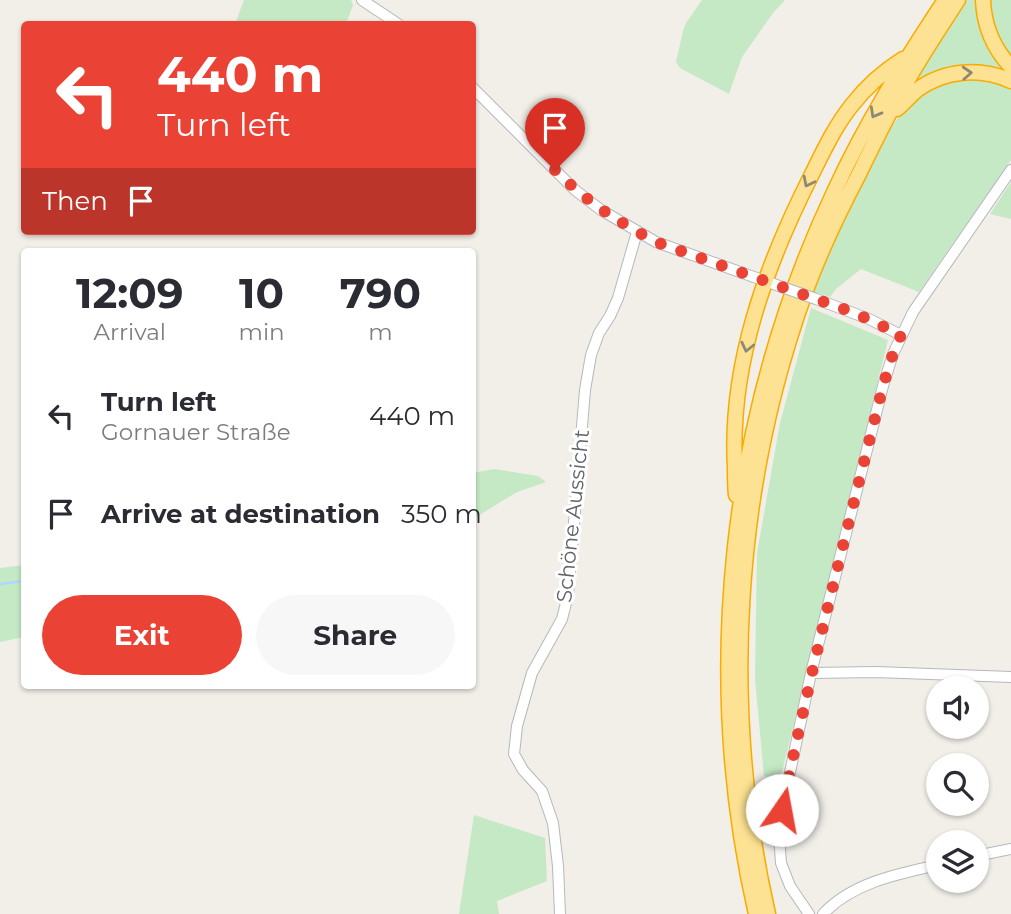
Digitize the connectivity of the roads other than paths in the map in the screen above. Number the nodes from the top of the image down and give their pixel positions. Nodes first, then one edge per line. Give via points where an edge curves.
1 (362, 0) edge
2 (945, 0) edge
3 (958, 0) edge
4 (983, 0) edge
5 (394, 21) edge
6 (910, 54) junction
7 (1011, 67) edge
8 (1011, 80) edge
9 (476, 91) edge
10 (888, 117) junction
11 (1011, 170) edge
12 (637, 232) junction
13 (764, 281) junction
14 (901, 335) junction
15 (739, 514) junction
16 (811, 673) junction
17 (1011, 677) edge
18 (1011, 849) edge
19 (989, 853) edge
20 (926, 868) edge
21 (560, 914) edge
22 (756, 914) edge
23 (768, 914) edge
24 (809, 914) edge
25 (822, 914) edge

1 - 5 street
2 - 6 highway
3 - 10 highway
4 - 7 highway via 989,35
6 -> 13 highway via 890,67 844,115 803,190
6 -> 15 highway via 846,167 802,267 765,380
10 -> 8 highway via 916,91 946,76 985,73
9 - 12 street via 575,190
10 - 23 highway via 845,200 807,289 774,397 753,503 742,605 741,714 750,813
11 - 14 street
12 - 13 street
12 - 21 street, Schöne Aussicht via 618,298 591,355 565,608 532,673 517,726 517,763 542,791 553,823
13 - 14 street, bridge
13 -> 15 highway via 734,421
14 - 16 street via 883,386
15 - 22 highway via 730,615 729,715 739,823
16 - 17 street
16 - 24 street via 779,835 785,874
18 - 19 street
20 - 25 street via 855,890

